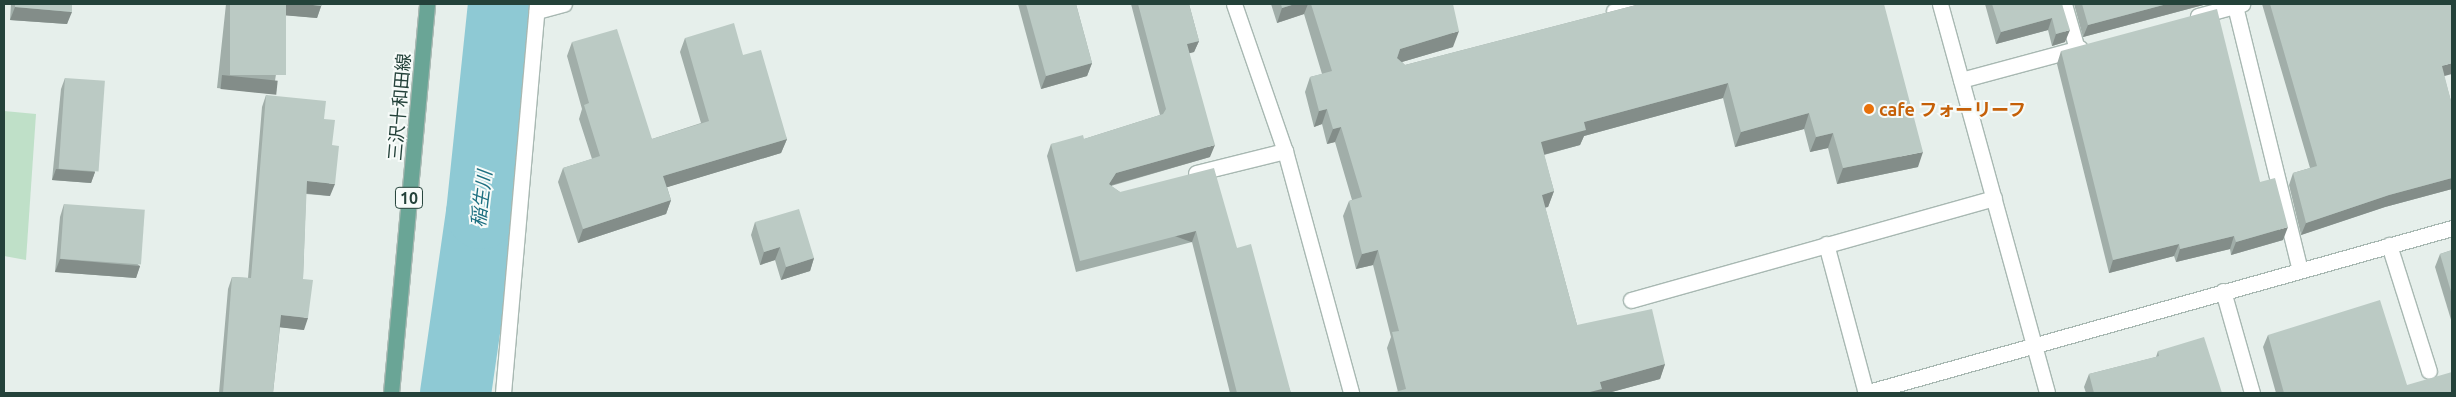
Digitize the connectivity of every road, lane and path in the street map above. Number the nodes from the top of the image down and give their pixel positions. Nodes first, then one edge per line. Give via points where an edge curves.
1 (427, 4) edge
2 (564, 4) edge
3 (1234, 4) edge
4 (1640, 4) edge
5 (1940, 4) edge
6 (2064, 4) edge
7 (2238, 5) edge
8 (537, 7) edge
9 (1601, 14) edge
10 (2179, 21) edge
11 (2096, 44) edge
12 (2077, 48) junction
13 (1961, 80) junction
14 (1285, 151) junction
15 (1180, 177) edge
16 (1994, 198) junction
17 (2452, 228) edge
18 (1826, 244) junction
19 (2389, 246) junction
20 (2300, 270) junction
21 (2223, 291) junction
22 (1631, 300) dead end
23 (2033, 344) junction
24 (2429, 371) dead end
25 (391, 393) edge
26 (503, 393) edge
27 (1351, 393) edge
28 (1866, 393) edge
29 (2046, 393) edge
30 (2252, 393) edge

1 - 25 main road, 三沢十和田線 / 10
2 - 8 street
3 - 14 street
4 - 9 street
5 - 13 street
6 - 12 street
7 - 10 street
7 - 20 street
8 - 26 street
11 - 12 street
12 - 13 street
13 - 16 street
14 - 15 street
14 - 27 street
16 - 18 street
16 - 23 street
17 - 19 street
18 - 22 street
18 - 28 street
19 - 20 street
19 - 24 street
20 - 21 street
21 - 23 street
21 - 30 street
23 - 28 street
23 - 29 street

